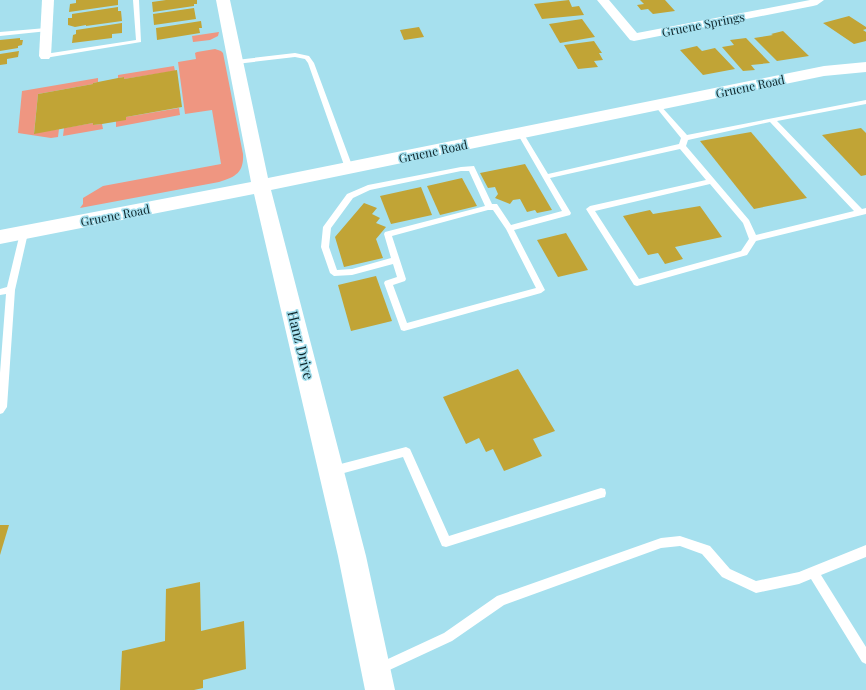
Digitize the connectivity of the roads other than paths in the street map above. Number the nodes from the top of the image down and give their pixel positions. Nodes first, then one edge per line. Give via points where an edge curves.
1 (48, 0) edge
2 (136, 0) edge
3 (223, 0) edge
4 (603, 0) edge
5 (818, 0) edge
6 (46, 30) junction
7 (0, 34) edge
8 (45, 56) joint
9 (236, 62) junction
10 (866, 67) edge
11 (866, 102) edge
12 (657, 105) junction
13 (772, 120) junction
14 (520, 133) junction
15 (685, 138) junction
16 (682, 146) junction
17 (349, 168) junction
18 (545, 177) junction
19 (711, 182) junction
20 (262, 186) junction
21 (490, 208) junction
22 (863, 212) edge
23 (509, 228) junction
24 (24, 233) junction
25 (0, 237) edge
26 (753, 238) junction
27 (396, 260) junction
28 (11, 290) junction
29 (0, 292) edge
30 (0, 410) edge
31 (332, 472) junction
32 (601, 493) dead end
33 (866, 551) edge
34 (813, 572) junction
35 (866, 658) edge
36 (378, 680) edge

1 - 6 street
2 - 8 lane via 139,41
3 - 9 street, Hanz Drive
4 - 5 street, Gruene Springs via 634,37
6 - 7 lane
6 - 8 street
9 - 17 lane via 295,55 307,58
9 - 20 street, Hanz Drive
10 - 12 street, Gruene Road via 824,71
11 - 13 lane
12 - 14 street, Gruene Road
12 - 15 lane
13 - 15 lane
13 - 22 lane
14 - 17 street, Gruene Road
14 - 18 lane
15 - 16 lane
16 - 18 lane
16 - 19 lane
17 - 20 street, Gruene Road
18 - 23 lane via 567,213
19 - 26 lane via 746,222
19 - 26 lane via 590,209 637,283 744,253
20 - 24 street, Gruene Road
20 - 31 street, Hanz Drive
21 - 23 lane via 494,206
21 - 27 lane via 388,234
21 - 27 lane via 470,168 368,188 350,196 327,227 325,247 334,273 352,272
22 - 26 lane
23 - 27 lane via 541,290 404,327 388,283 402,279
24 - 25 street, Gruene Road
24 - 28 lane
28 - 29 lane
28 - 30 lane
31 - 32 lane via 406,452 446,542
31 - 36 street, Hanz Drive
33 - 34 lane
34 - 35 lane
34 - 36 lane via 756,588 726,573 706,550 680,541 661,543 501,600 448,637

